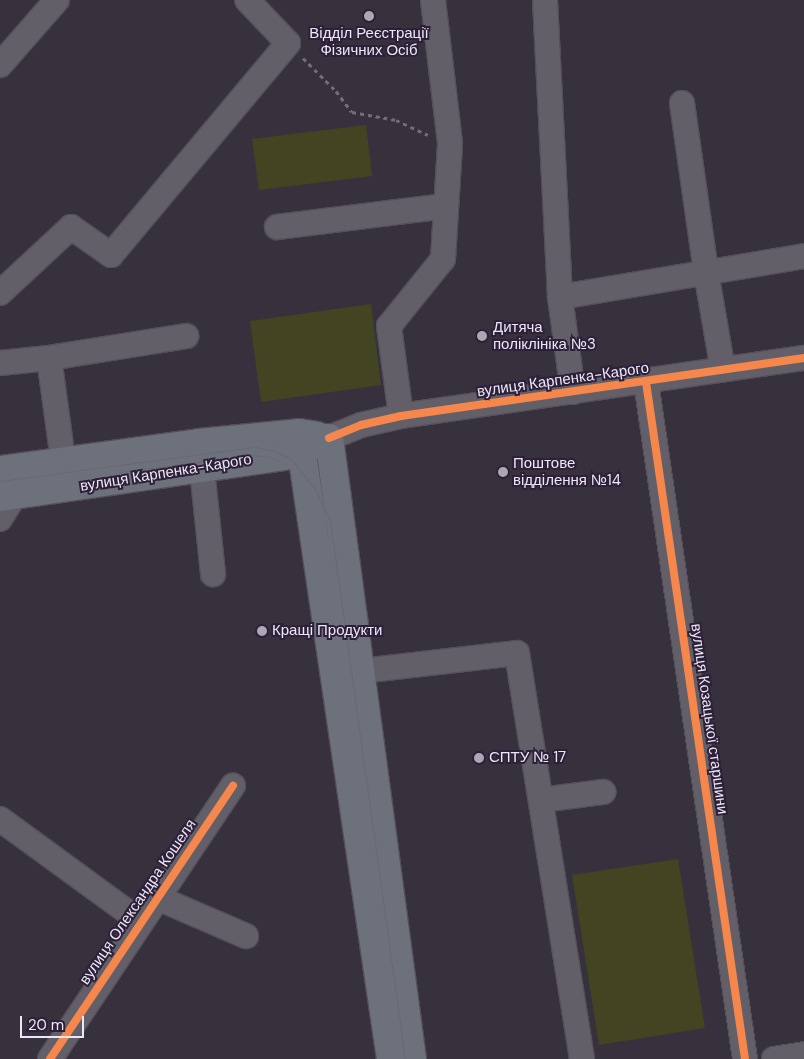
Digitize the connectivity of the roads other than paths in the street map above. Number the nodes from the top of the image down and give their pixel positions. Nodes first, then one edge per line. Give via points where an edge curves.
1 (57, 0) edge
2 (247, 0) edge
3 (433, 0) edge
4 (546, 0) edge
5 (0, 65) edge
6 (682, 103) dead end
7 (446, 206) junction
8 (277, 228) dead end
9 (804, 256) edge
10 (706, 272) junction
11 (0, 293) edge
12 (560, 297) junction
13 (186, 336) dead end
14 (49, 358) junction
15 (804, 358) edge
16 (0, 363) edge
17 (723, 370) junction
18 (646, 382) junction
19 (573, 392) junction
20 (401, 416) junction
21 (329, 438) junction
22 (300, 442) junction
23 (201, 456) junction
24 (63, 460) junction
25 (33, 465) junction
26 (0, 470) edge
27 (8, 496) edge
28 (0, 519) edge
29 (213, 574) dead end
30 (360, 671) junction
31 (233, 786) dead end
32 (603, 792) dead end
33 (540, 800) junction
34 (0, 819) edge
35 (158, 898) junction
36 (141, 922) junction
37 (246, 936) dead end
38 (804, 1054) edge
39 (50, 1059) edge
40 (390, 1059) edge
41 (412, 1059) edge
42 (582, 1059) edge
43 (745, 1059) edge
44 (774, 1059) edge

1 - 5 street
2 - 11 street via 288,43 112,255 71,226
3 - 7 street via 450,143
4 - 12 street
6 - 10 street
7 - 8 street
7 - 20 street via 443,259 389,326
9 - 10 street
10 - 12 street
10 - 17 street
12 - 19 street
13 - 14 street
14 - 16 street
14 - 24 street
15 - 17 street, вулиця Карпенка-Карого
17 - 18 street, вулиця Карпенка-Карого
18 - 19 street, вулиця Карпенка-Карого
18 - 43 street, вулиця Козацької старшини
19 - 20 street, вулиця Карпенка-Карого
20 - 21 street, вулиця Карпенка-Карого via 361,425
21 - 22 main road, вулиця Карпенка-Карого
21 - 30 main road
22 - 23 main road, вулиця Карпенка-Карого
22 - 40 main road
23 - 24 main road, вулиця Карпенка-Карого
23 - 27 main road, вулиця Карпенка-Карого
23 - 29 street
24 - 25 main road, вулиця Карпенка-Карого
25 - 26 main road, вулиця Карпенка-Карого
25 - 27 street
27 - 28 street
30 - 33 street via 517,652
30 - 41 main road
31 - 35 street, вулиця Олександра Кошеля
32 - 33 street
33 - 42 street
34 - 36 street
35 - 36 street, вулиця Олександра Кошеля
35 - 37 street
36 - 39 street, вулиця Олександра Кошеля
38 - 44 street

